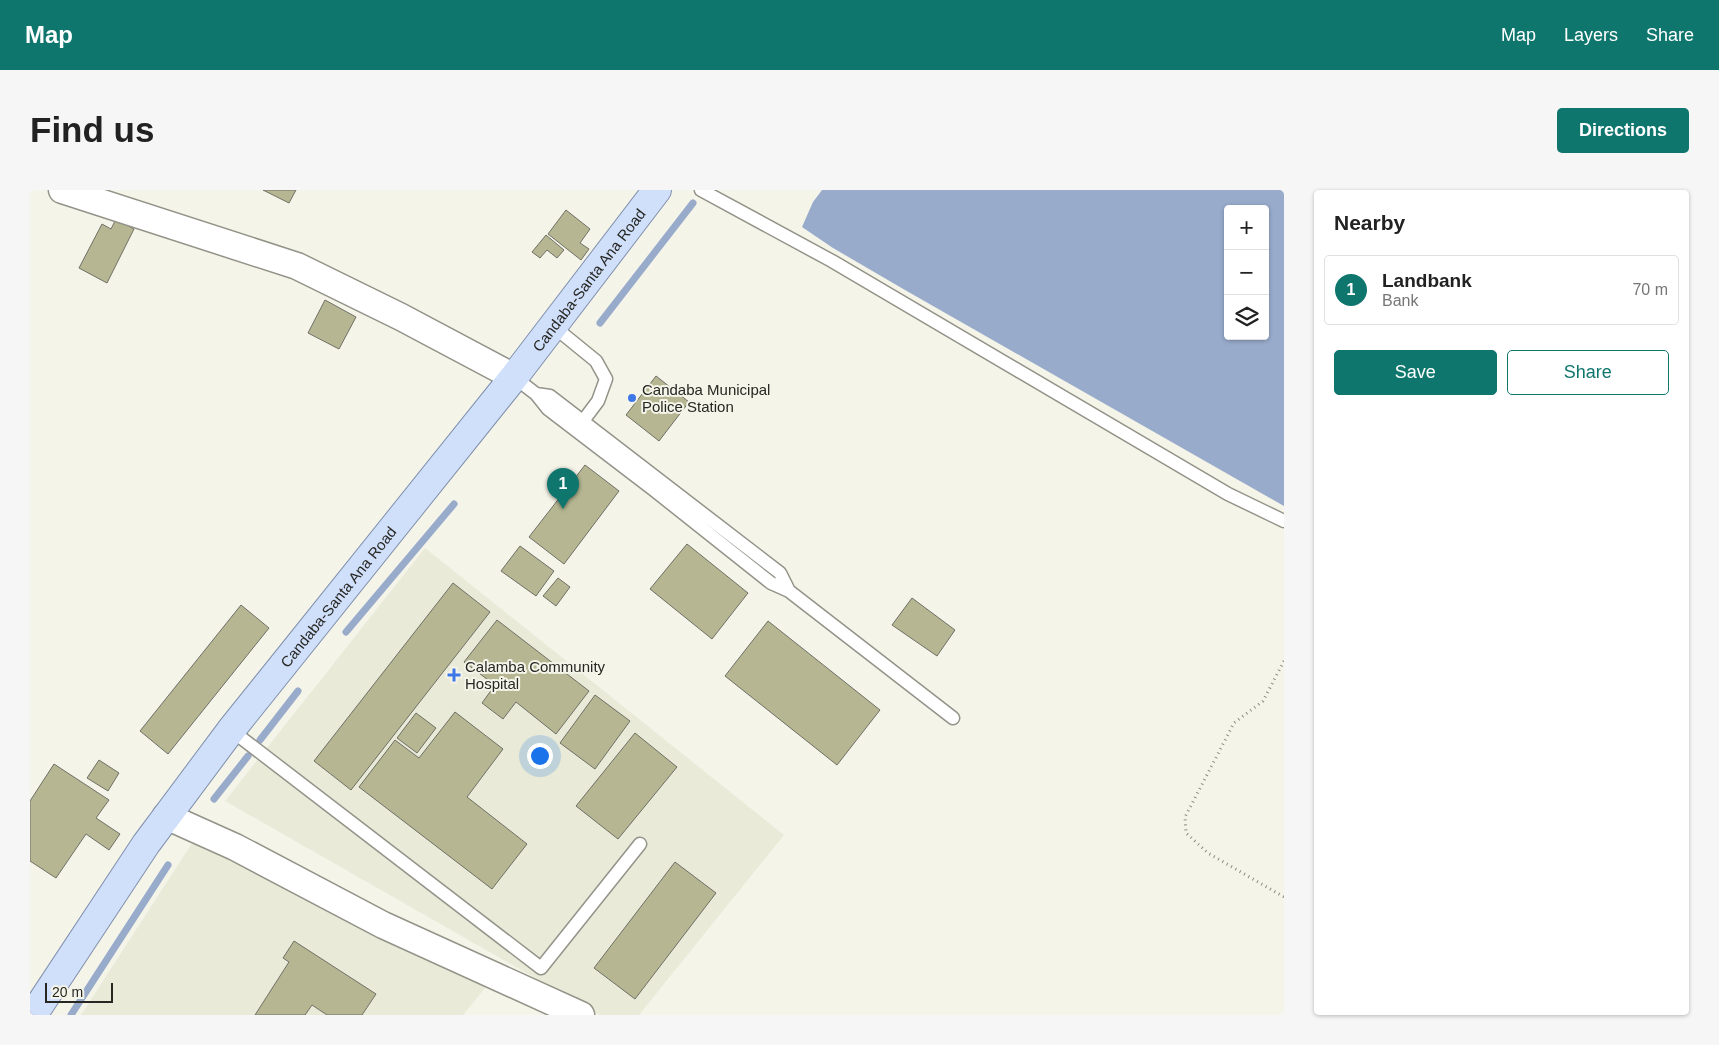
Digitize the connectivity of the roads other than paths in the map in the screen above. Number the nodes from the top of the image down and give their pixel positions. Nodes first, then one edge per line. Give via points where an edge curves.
1 (62, 190) edge
2 (657, 190) edge
3 (701, 190) edge
4 (553, 326) junction
5 (514, 377) junction
6 (536, 394) junction
7 (583, 421) junction
8 (1284, 521) edge
9 (789, 591) junction
10 (953, 718) dead end
11 (231, 730) junction
12 (166, 816) junction
13 (640, 844) dead end
14 (33, 1015) edge
15 (581, 1015) edge

1 - 5 street via 297,266
2 - 4 main road, Candaba-Santa Ana Road
3 - 8 lane via 832,261 1228,494
4 - 5 main road, Candaba-Santa Ana Road
4 - 7 lane via 596,361 606,379 598,401
5 - 6 lane
5 - 11 main road, Candaba-Santa Ana Road
6 - 7 lane via 550,396
6 - 9 lane via 548,409 772,583
7 - 9 lane via 780,573
9 - 10 lane
11 - 12 main road, Candaba-Santa Ana Road
11 - 13 lane via 541,968
12 - 14 main road, Candaba-Santa Ana Road
12 - 15 street via 235,847 384,925

